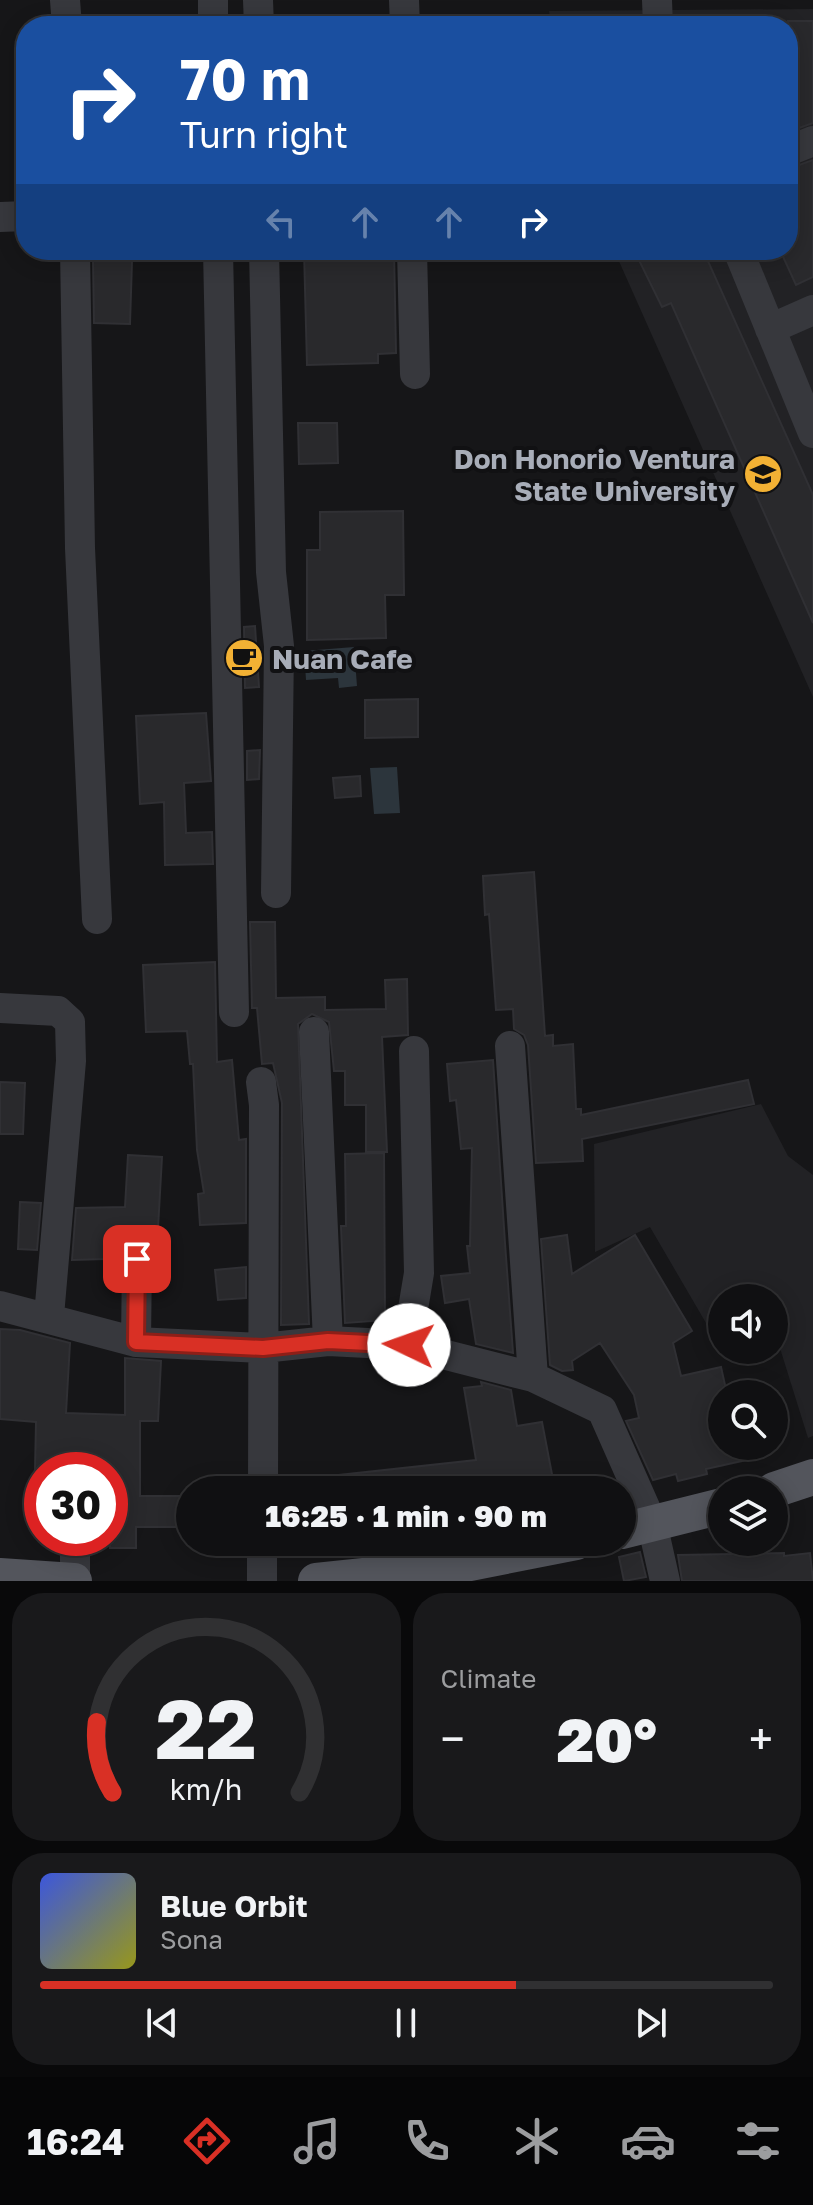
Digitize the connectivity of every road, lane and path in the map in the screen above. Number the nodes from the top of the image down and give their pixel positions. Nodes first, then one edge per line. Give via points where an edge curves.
1 (75, 260) edge
2 (218, 260) edge
3 (264, 260) edge
4 (412, 260) edge
5 (742, 260) edge
6 (813, 310) edge
7 (770, 329) junction
8 (415, 374) dead end
9 (813, 433) edge
10 (276, 893) dead end
11 (97, 919) dead end
12 (0, 1008) edge
13 (234, 1012) dead end
14 (314, 1032) dead end
15 (510, 1046) dead end
16 (414, 1051) dead end
17 (261, 1082) dead end
18 (137, 1259) dead end
19 (0, 1306) edge
20 (49, 1316) junction
21 (328, 1341) junction
22 (136, 1342) junction
23 (407, 1345) junction
24 (263, 1348) junction
25 (533, 1377) junction
26 (263, 1476) edge
27 (813, 1477) edge
28 (788, 1485) edge
29 (708, 1509) edge
30 (637, 1527) edge
31 (75, 1556) edge
32 (262, 1556) edge
33 (505, 1556) edge
34 (0, 1576) edge
35 (75, 1581) edge
36 (262, 1581) edge
37 (316, 1581) edge
38 (665, 1581) edge

1 - 11 street via 80,548
2 - 13 street
3 - 10 street via 271,572 279,646
4 - 8 street
5 - 7 street
6 - 7 street
7 - 9 street
12 - 20 street via 58,1011 70,1022
14 - 21 street
15 - 25 street
16 - 23 street via 419,1273
17 - 24 street
18 - 22 street
19 - 20 street
20 - 22 street
21 - 23 street
21 - 24 street
22 - 24 street
23 - 25 street
24 - 26 street
25 - 30 street via 602,1410
27 - 28 main road
29 - 30 main road
30 - 38 street
31 - 35 street
32 - 36 street
33 - 37 main road
34 - 35 main road

